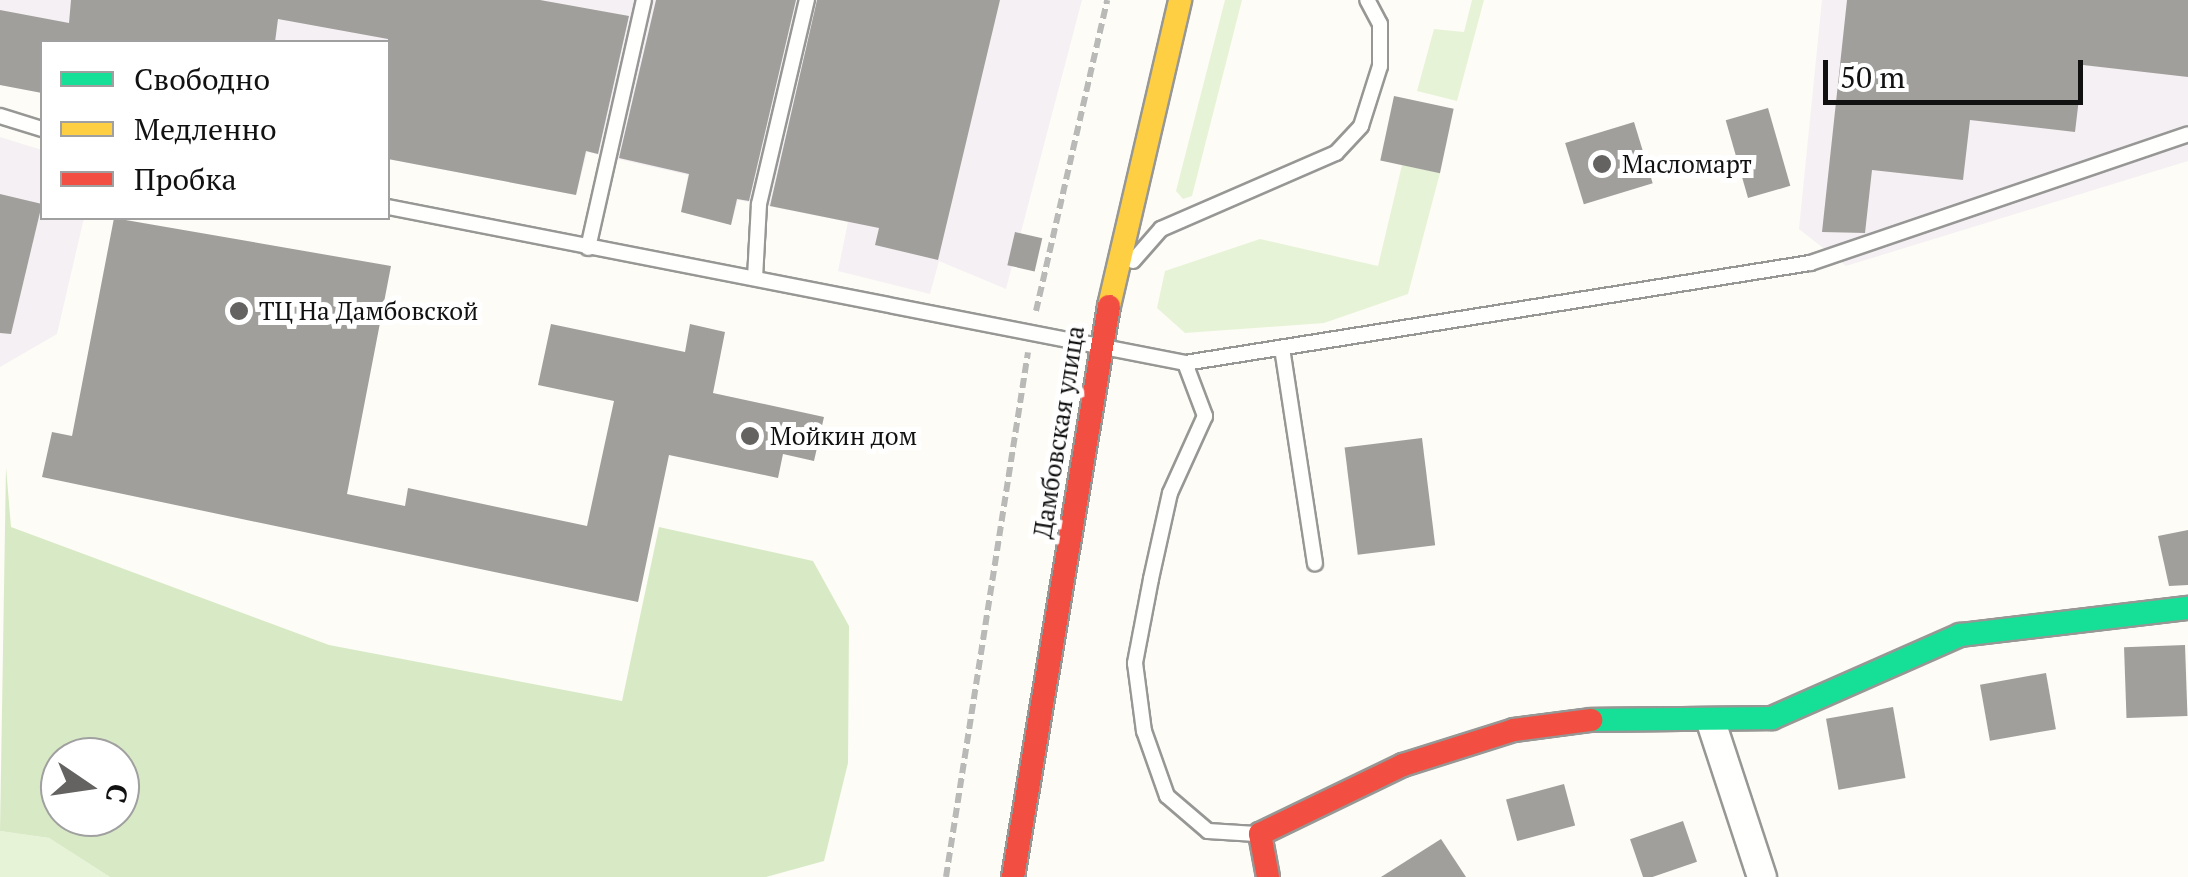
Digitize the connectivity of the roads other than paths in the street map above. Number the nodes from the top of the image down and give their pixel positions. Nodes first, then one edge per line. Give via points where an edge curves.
1 (644, 0) edge
2 (807, 0) edge
3 (1180, 0) edge
4 (1367, 0) edge
5 (0, 116) edge
6 (40, 127) edge
7 (2188, 134) edge
8 (390, 207) edge
9 (588, 248) junction
10 (755, 278) junction
11 (1112, 284) junction
12 (1100, 345) junction
13 (1282, 348) junction
14 (1185, 363) junction
15 (1315, 563) dead end
16 (2188, 608) edge
17 (1712, 726) junction
18 (1260, 834) junction
19 (1014, 877) edge
20 (1268, 877) edge
21 (1762, 877) edge

1 - 9 lane
2 - 10 lane via 759,204
3 - 11 street, Дамбовская улица
4 - 11 lane via 1380,24 1380,66 1361,126 1336,153 1161,230
5 - 6 lane
7 - 13 lane via 1810,262
8 - 9 lane
9 - 10 lane
10 - 12 lane
11 - 12 street, Дамбовская улица
12 - 14 lane
12 - 19 street, Дамбовская улица
13 - 14 lane
13 - 15 lane
14 - 18 lane via 1205,416 1170,494 1151,579 1135,664 1144,732 1168,796 1208,830
16 - 17 street via 2102,624 2016,621 1960,635 1772,718
17 - 18 street via 1627,715 1514,730 1403,765
17 - 21 street
18 - 20 street

